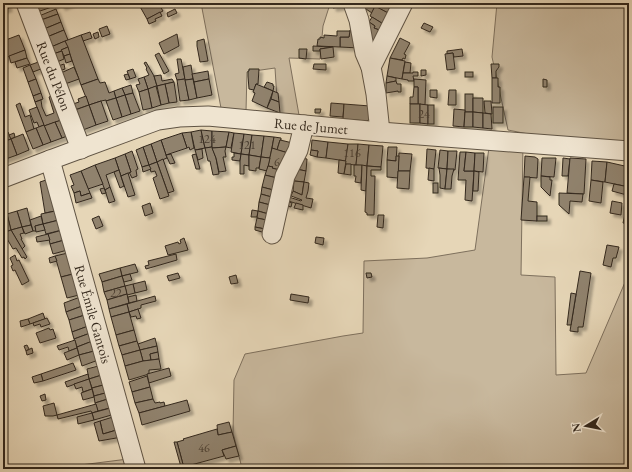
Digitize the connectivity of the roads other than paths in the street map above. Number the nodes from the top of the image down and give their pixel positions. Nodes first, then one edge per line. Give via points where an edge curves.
1 (26, 3) edge
2 (353, 3) edge
3 (403, 3) edge
4 (371, 67) junction
5 (304, 125) junction
6 (380, 132) junction
7 (81, 149) junction
8 (629, 152) edge
9 (50, 160) junction
10 (3, 178) edge
11 (272, 234) dead end
12 (136, 469) edge

1 - 7 street, Rue du Pélon
2 - 4 street
3 - 4 street
4 - 6 street
5 - 6 street, Rue de Jumet
5 - 7 street, Rue de Jumet via 208,116 179,117 158,120
5 - 11 street via 298,150 285,176
6 - 8 street, Rue de Jumet
7 - 9 street, Rue de Jumet
9 - 10 street, Rue de Jumet
9 - 12 street, Rue Émile Gantois

